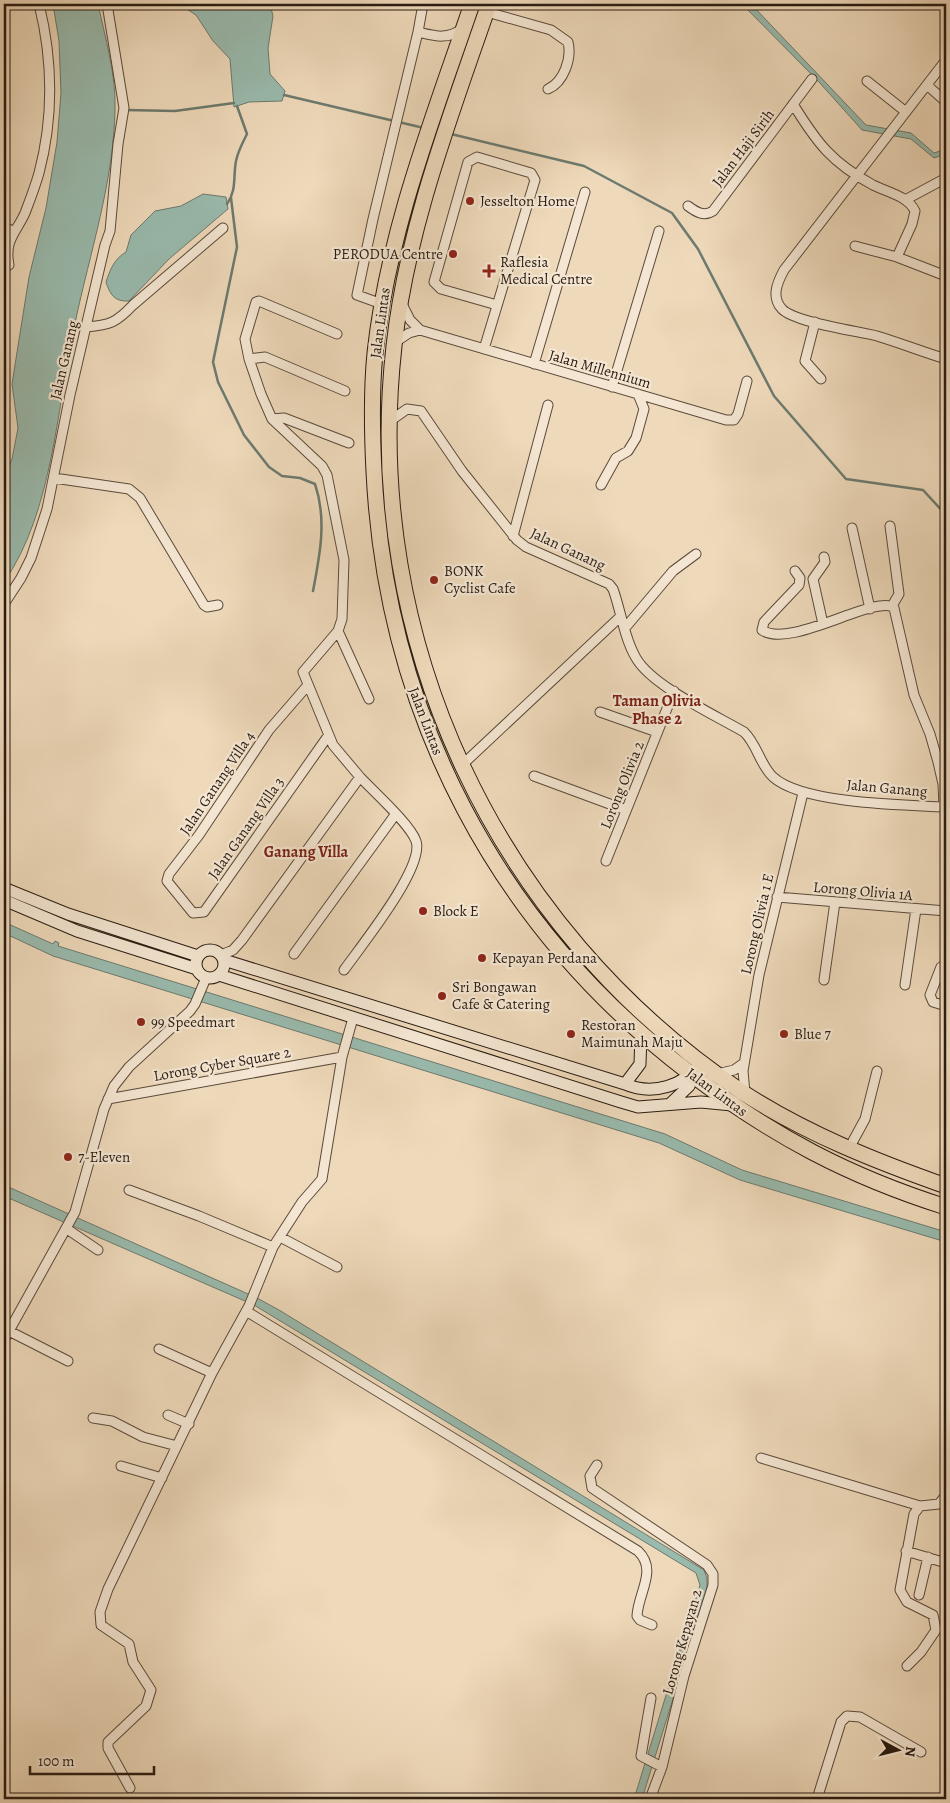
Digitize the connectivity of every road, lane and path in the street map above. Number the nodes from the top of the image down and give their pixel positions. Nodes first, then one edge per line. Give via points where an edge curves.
1 (39, 4) edge
2 (107, 4) edge
3 (423, 4) edge
4 (472, 4) edge
5 (488, 8) edge
6 (464, 27) junction
7 (418, 32) junction
8 (441, 37) junction
9 (453, 60) junction
10 (946, 60) edge
11 (812, 79) dead end
12 (866, 81) dead end
13 (927, 85) junction
14 (548, 88) dead end
15 (946, 102) edge
16 (793, 104) junction
17 (906, 112) junction
18 (855, 176) junction
19 (946, 178) edge
20 (585, 192) dead end
21 (905, 200) junction
22 (688, 206) dead end
23 (4, 227) edge
24 (223, 228) dead end
25 (13, 231) junction
26 (659, 231) dead end
27 (855, 246) dead end
28 (897, 257) junction
29 (9, 265) dead end
30 (946, 276) edge
31 (400, 299) junction
32 (382, 304) junction
33 (497, 305) junction
34 (815, 322) junction
35 (86, 327) junction
36 (420, 330) junction
37 (337, 334) dead end
38 (394, 344) junction
39 (484, 349) junction
40 (249, 359) junction
41 (946, 359) edge
42 (534, 364) junction
43 (821, 379) dead end
44 (747, 382) dead end
45 (612, 387) junction
46 (345, 391) dead end
47 (390, 393) junction
48 (638, 394) junction
49 (548, 405) dead end
50 (407, 410) junction
51 (272, 419) junction
52 (389, 424) junction
53 (349, 443) dead end
54 (54, 478) junction
55 (601, 485) dead end
56 (890, 526) dead end
57 (852, 528) dead end
58 (513, 536) junction
59 (696, 554) dead end
60 (824, 557) dead end
61 (795, 571) dead end
62 (4, 604) edge
63 (218, 605) dead end
64 (892, 606) junction
65 (870, 609) junction
66 (621, 616) junction
67 (823, 624) junction
68 (625, 628) junction
69 (338, 632) junction
70 (308, 685) junction
71 (674, 691) junction
72 (369, 699) dead end
73 (600, 712) dead end
74 (445, 728) junction
75 (658, 732) junction
76 (328, 736) junction
77 (431, 738) junction
78 (460, 766) junction
79 (360, 776) junction
80 (534, 776) dead end
81 (804, 793) junction
82 (945, 807) edge
83 (626, 810) junction
84 (395, 815) junction
85 (606, 861) dead end
86 (4, 888) edge
87 (777, 897) junction
88 (181, 899) joint
89 (4, 900) edge
90 (835, 902) junction
91 (916, 909) junction
92 (946, 912) edge
93 (294, 954) dead end
94 (198, 956) junction
95 (222, 957) junction
96 (946, 965) edge
97 (197, 969) junction
98 (344, 970) dead end
99 (219, 975) junction
100 (824, 980) dead end
101 (204, 982) junction
102 (905, 985) dead end
103 (946, 1006) edge
104 (353, 1018) junction
105 (641, 1034) junction
106 (343, 1052) junction
107 (702, 1062) junction
108 (744, 1063) junction
109 (877, 1071) dead end
110 (717, 1074) junction
111 (692, 1075) junction
112 (624, 1084) junction
113 (745, 1094) junction
114 (108, 1099) junction
115 (670, 1104) junction
116 (732, 1105) junction
117 (803, 1126) junction
118 (850, 1150) junction
119 (841, 1168) junction
120 (946, 1186) edge
121 (129, 1190) dead end
122 (946, 1207) edge
123 (68, 1226) junction
124 (280, 1237) junction
125 (273, 1247) junction
126 (98, 1250) dead end
127 (337, 1267) dead end
128 (247, 1308) junction
129 (10, 1331) junction
130 (4, 1340) edge
131 (159, 1349) dead end
132 (68, 1361) dead end
133 (212, 1373) junction
134 (168, 1415) dead end
135 (93, 1418) dead end
136 (189, 1424) junction
137 (177, 1446) junction
138 (761, 1458) dead end
139 (597, 1465) dead end
140 (121, 1466) dead end
141 (162, 1478) junction
142 (946, 1495) edge
143 (920, 1506) junction
144 (906, 1551) junction
145 (928, 1557) junction
146 (946, 1564) edge
147 (919, 1595) dead end
148 (652, 1625) dead end
149 (907, 1666) dead end
150 (651, 1698) dead end
151 (920, 1752) dead end
152 (658, 1765) junction
153 (130, 1788) dead end
154 (650, 1799) edge
155 (817, 1799) edge

1 - 25 street via 51,73 48,128 34,187 18,227
2 - 35 street, Jalan Ganang via 124,111 110,230
3 - 7 street
4 - 6 highway, Jalan Lintas
5 - 14 street via 551,30 568,42 570,50 564,72 555,86
5 - 31 highway, Jalan Lintas via 427,189
6 - 8 street via 451,36
6 - 9 highway, Jalan Lintas
7 - 8 street
7 - 32 street via 357,295
8 - 9 street
9 - 32 highway, Jalan Lintas via 422,150 397,236
10 - 13 street
11 - 16 street, Jalan Haji Sirih
12 - 17 street
13 - 15 street
13 - 17 street
16 - 18 street via 818,144
16 - 22 street, Jalan Haji Sirih via 713,211 697,213
17 - 18 street
18 - 21 street
18 - 34 street via 777,282 775,293 781,307 793,316
19 - 21 street
20 - 42 street
21 - 28 street via 912,207 914,216
23 - 25 street
24 - 35 street via 120,319 112,324
25 - 29 street via 8,248
26 - 45 street
27 - 28 street
28 - 30 street
31 - 36 street via 410,320
31 - 38 highway, Jalan Lintas
32 - 77 highway, Jalan Lintas via 372,408 376,514 394,618
33 - 33 street via 441,289 436,286 434,278 468,162 477,157 531,172 535,180
33 - 39 street
34 - 41 street via 877,336
34 - 43 street via 805,361
35 - 54 street, Jalan Ganang
36 - 38 street via 409,333
36 - 39 street, Jalan Millennium
37 - 40 street via 259,301 245,339
38 - 47 highway, Jalan Lintas
39 - 42 street, Jalan Millennium
40 - 46 street via 265,357
40 - 51 street
42 - 45 street, Jalan Millennium
44 - 48 street, Jalan Millennium via 738,414 731,421
45 - 48 street, Jalan Millennium
47 - 50 street, Jalan Ganang
47 - 52 highway, Jalan Lintas
48 - 55 street via 644,409 636,438 628,451 616,458
49 - 58 street
50 - 52 street
50 - 58 street, Jalan Ganang via 417,409 424,413 462,471
51 - 53 street via 284,418
51 - 69 street via 322,466 327,475 344,560 342,620
52 - 74 highway, Jalan Lintas via 392,502 401,572 425,673
54 - 62 street, Jalan Ganang via 48,509 31,558
54 - 63 street via 129,489 140,498 204,605
56 - 64 street via 898,594
57 - 65 street
58 - 66 street, Jalan Ganang via 526,547 609,584
59 - 68 street via 673,571
60 - 67 street via 825,562 813,579
61 - 67 street via 800,578 799,585 764,622 762,630 786,634
64 - 65 street
64 - 82 street via 896,611 914,695 938,762
65 - 67 street
66 - 68 street, Jalan Ganang
66 - 78 street
68 - 71 street, Jalan Ganang via 642,667
69 - 70 street via 304,668
69 - 72 street
70 - 76 street
70 - 88 street, Jalan Ganang Villa 4 via 269,730 199,835 168,874 167,881
71 - 75 street, Lorong Olivia 2
71 - 81 street, Jalan Ganang via 744,732 773,777
73 - 75 street
74 - 77 highway via 436,730
74 - 78 highway, Jalan Lintas
75 - 83 street, Lorong Olivia 2
76 - 79 street
76 - 88 street, Jalan Ganang Villa 3 via 204,912 193,913
77 - 105 highway, Jalan Lintas via 483,842 532,917 570,965
78 - 107 highway, Jalan Lintas via 516,864 577,945 651,1021
79 - 84 street
79 - 95 street via 242,940
80 - 83 street
81 - 82 street, Jalan Ganang
81 - 87 street, Lorong Olivia 1 E
83 - 85 street, Lorong Olivia 2
84 - 93 street
84 - 98 street via 412,835 417,847 414,863 403,885
86 - 94 street via 68,914
87 - 90 street, Lorong Olivia 1A
87 - 108 street, Lorong Olivia 1 E
89 - 97 street via 77,930
90 - 91 street, Lorong Olivia 1A
90 - 100 street
91 - 92 street, Lorong Olivia 1A
91 - 102 street
94 - 95 street via 209,950
94 - 97 street
95 - 99 street via 224,968
95 - 112 street
96 - 103 street via 940,967 930,995 933,1002
97 - 101 street
99 - 101 street
99 - 104 street
101 - 114 street via 195,1004 129,1067
104 - 106 street
104 - 115 street via 638,1107
105 - 111 highway, Jalan Lintas
105 - 112 street via 640,1064
106 - 114 street, Lorong Cyber Square 2
106 - 124 street via 322,1179 302,1202
107 - 110 highway, Jalan Lintas
107 - 111 street
108 - 110 street via 734,1070
108 - 113 street, Lorong Olivia 1 E
109 - 118 street via 866,1119
110 - 113 highway, Jalan Lintas
111 - 112 street via 677,1084 654,1089
111 - 115 street via 689,1086
111 - 116 highway, Jalan Lintas
113 - 117 highway, Jalan Lintas
114 - 123 street
115 - 116 street
116 - 119 highway, Jalan Lintas
117 - 118 highway, Jalan Lintas
117 - 119 highway via 836,1150 842,1158
118 - 120 highway, Jalan Lintas
119 - 122 highway, Jalan Lintas
121 - 125 street
123 - 126 street
123 - 129 street
124 - 125 street
124 - 127 street
125 - 128 street
128 - 133 street
128 - 148 street via 638,1551 648,1568 637,1616
129 - 130 street
129 - 132 street
131 - 133 street
133 - 136 street
134 - 136 street
135 - 137 street via 112,1421 143,1437
136 - 137 street
137 - 141 street
138 - 143 street
139 - 152 street, Lorong Kepayan 2 via 590,1476 592,1488 707,1566 712,1574 713,1585
140 - 141 street
141 - 153 street via 108,1588 100,1612 103,1628 129,1644 133,1662 151,1690 146,1706 107,1744
142 - 143 street via 935,1506
143 - 144 street via 914,1514
144 - 145 street
144 - 149 street via 901,1594 907,1602 933,1616 936,1630
145 - 146 street
145 - 147 street
150 - 152 street via 640,1753 644,1760
151 - 155 street via 860,1717 847,1716 841,1722
152 - 154 street, Lorong Kepayan 2

